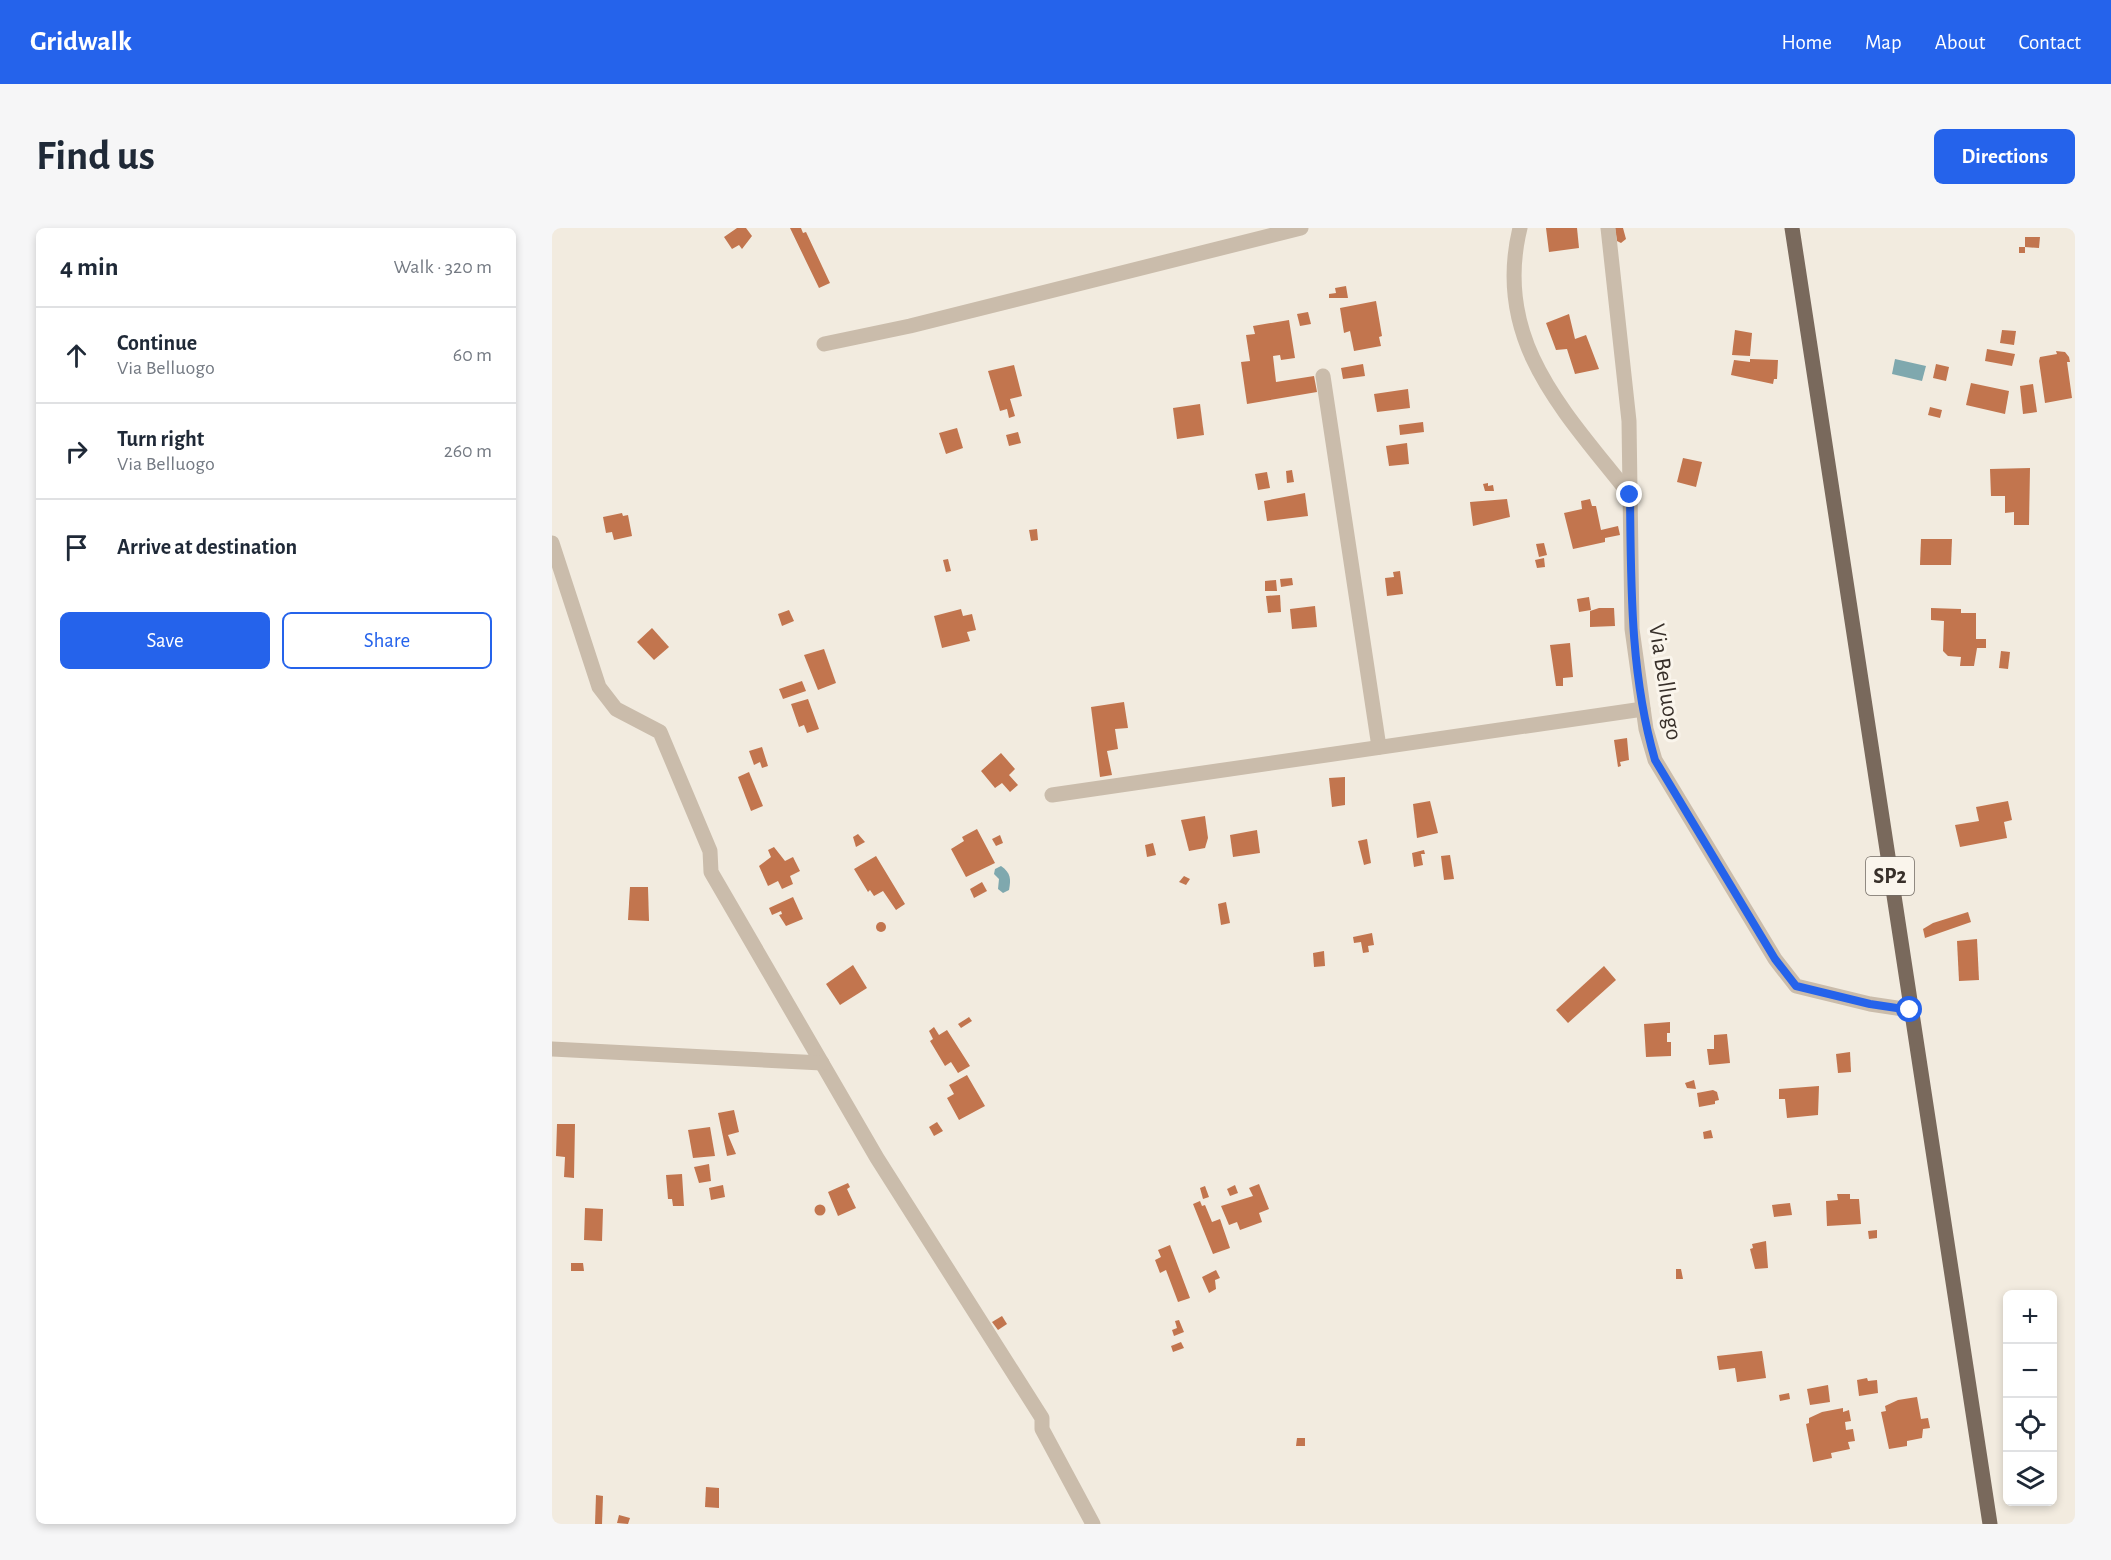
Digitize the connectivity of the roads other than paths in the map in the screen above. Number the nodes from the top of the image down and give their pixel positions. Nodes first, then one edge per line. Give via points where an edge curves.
1 (1301, 228) edge
2 (1520, 228) edge
3 (1608, 228) edge
4 (1792, 228) edge
5 (824, 344) dead end
6 (1323, 375) dead end
7 (1630, 495) junction
8 (552, 543) edge
9 (1643, 709) junction
10 (1379, 747) junction
11 (1052, 795) dead end
12 (1910, 1010) junction
13 (552, 1049) edge
14 (822, 1063) junction
15 (1093, 1524) edge
16 (1990, 1524) edge

1 - 5 street
2 - 7 street via 1514,288 1533,360 1547,389
3 - 7 street, Via Belluogo via 1629,422
4 - 12 main road, SP2
6 - 10 street
7 - 9 street, Via Belluogo via 1632,629
8 - 14 street via 599,687 616,709 660,732 710,851 711,872
9 - 10 street
9 - 12 street, Via Belluogo via 1655,760 1768,949 1796,986
10 - 11 street
12 - 16 main road, SP2
13 - 14 street
14 - 15 street via 877,1158 1042,1418 1041,1429

